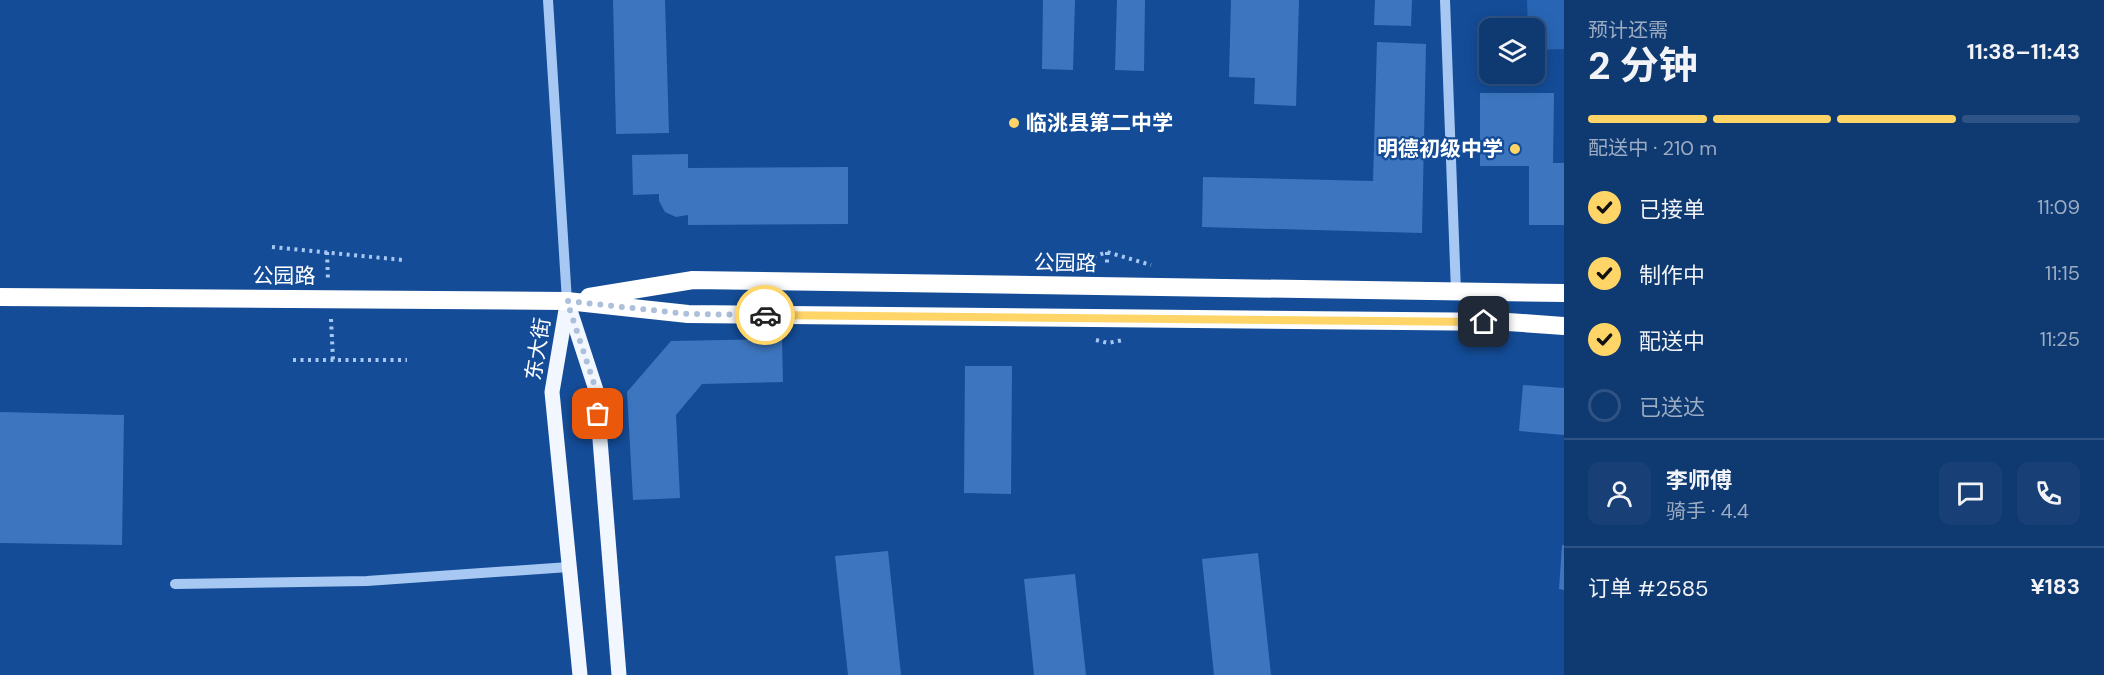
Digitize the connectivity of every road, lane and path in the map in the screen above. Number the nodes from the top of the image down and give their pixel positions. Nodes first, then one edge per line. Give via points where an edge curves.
1 (548, 0) edge
2 (1445, 0) edge
3 (272, 247) dead end
4 (403, 260) dead end
5 (1456, 292) junction
6 (1564, 293) edge
7 (0, 297) edge
8 (567, 301) junction
9 (1564, 326) edge
10 (293, 360) dead end
11 (407, 360) dead end
12 (569, 567) junction
13 (175, 584) dead end
14 (580, 675) edge
15 (619, 675) edge

1 - 8 street
2 - 5 street
3 - 4 path
5 - 6 highway, 公园路
5 - 8 highway, 公园路 via 693,280
7 - 8 highway, 公园路
8 - 9 highway, 公园路 via 688,314 1508,322
8 - 12 main road, 东大街 via 552,392
8 - 15 main road, 东大街 via 596,390
10 - 11 path
12 - 13 street via 367,581
12 - 14 main road, 东大街

